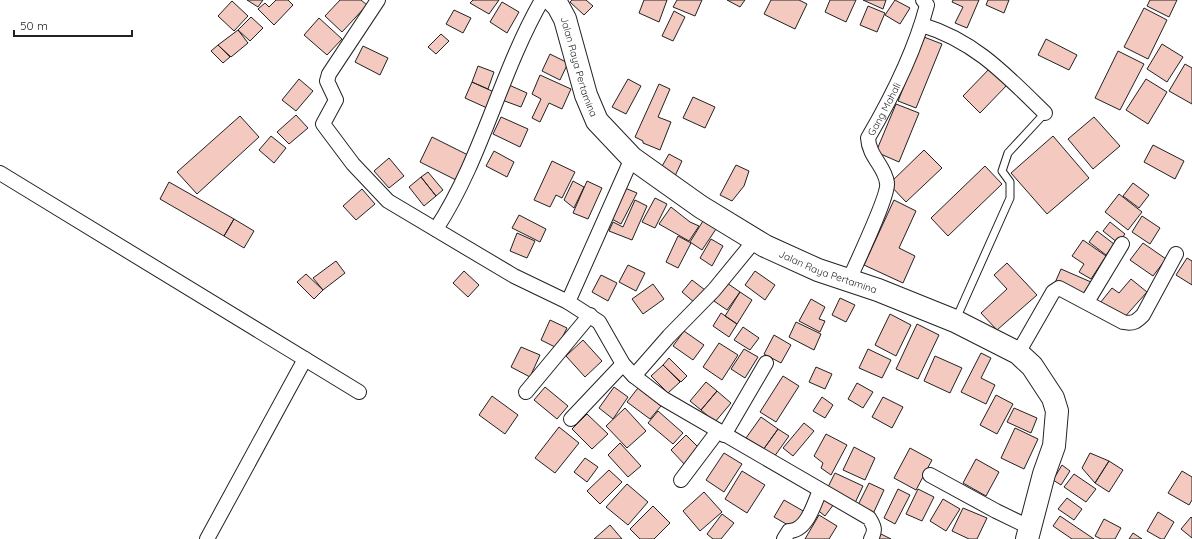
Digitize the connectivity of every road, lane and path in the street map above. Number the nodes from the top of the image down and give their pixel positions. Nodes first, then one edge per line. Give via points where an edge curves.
1 (378, 0) edge
2 (542, 0) edge
3 (552, 0) edge
4 (924, 1) edge
5 (922, 24) junction
6 (1045, 113) joint
7 (632, 158) junction
8 (0, 173) edge
9 (436, 229) junction
10 (755, 240) junction
11 (1122, 244) dead end
12 (1176, 254) dead end
13 (849, 280) junction
14 (568, 302) junction
15 (1087, 302) junction
16 (590, 315) junction
17 (955, 321) junction
18 (1018, 353) junction
19 (305, 359) junction
20 (766, 363) dead end
21 (623, 364) junction
22 (634, 376) junction
23 (359, 392) dead end
24 (526, 392) dead end
25 (571, 419) dead end
26 (721, 433) junction
27 (930, 475) dead end
28 (681, 480) dead end
29 (820, 490) junction
30 (1028, 533) edge
31 (207, 539) edge
32 (784, 539) edge
33 (871, 539) edge

1 - 9 street via 328,74 327,81 336,100 323,124 352,164 388,201
2 - 9 street via 525,29 454,202
3 - 7 main road, Jalan Raya Pertamina via 565,19 586,95 597,121
4 - 5 street, Gang Mahali via 927,5
5 - 6 street via 942,31 995,64
5 - 13 street, Gang Mahali via 899,78 868,138 869,149 886,175 887,192
6 - 17 lane via 1008,153 1002,170 1010,182 1010,198
7 - 10 main road, Jalan Raya Pertamina via 701,207
7 - 14 street
8 - 19 street
9 - 14 street via 514,276
10 - 13 main road, Jalan Raya Pertamina via 818,270
10 - 22 street via 714,290
11 - 15 street
12 - 15 street via 1143,315 1136,322 1123,322
13 - 17 main road, Jalan Raya Pertamina
14 - 16 street
15 - 18 street via 1059,288 1053,292
16 - 21 street via 606,330
16 - 24 street
17 - 18 main road, Jalan Raya Pertamina
18 - 30 main road, Jalan Raya Pertamina via 1032,366 1053,398 1057,411 1054,446
19 - 23 street
19 - 31 street
20 - 26 street
21 - 22 street
21 - 25 street
22 - 26 street via 664,399
26 - 28 street
26 - 29 street
27 - 30 street via 996,511
29 - 32 street via 806,522 794,531 789,531
29 - 33 street via 869,518 875,532

